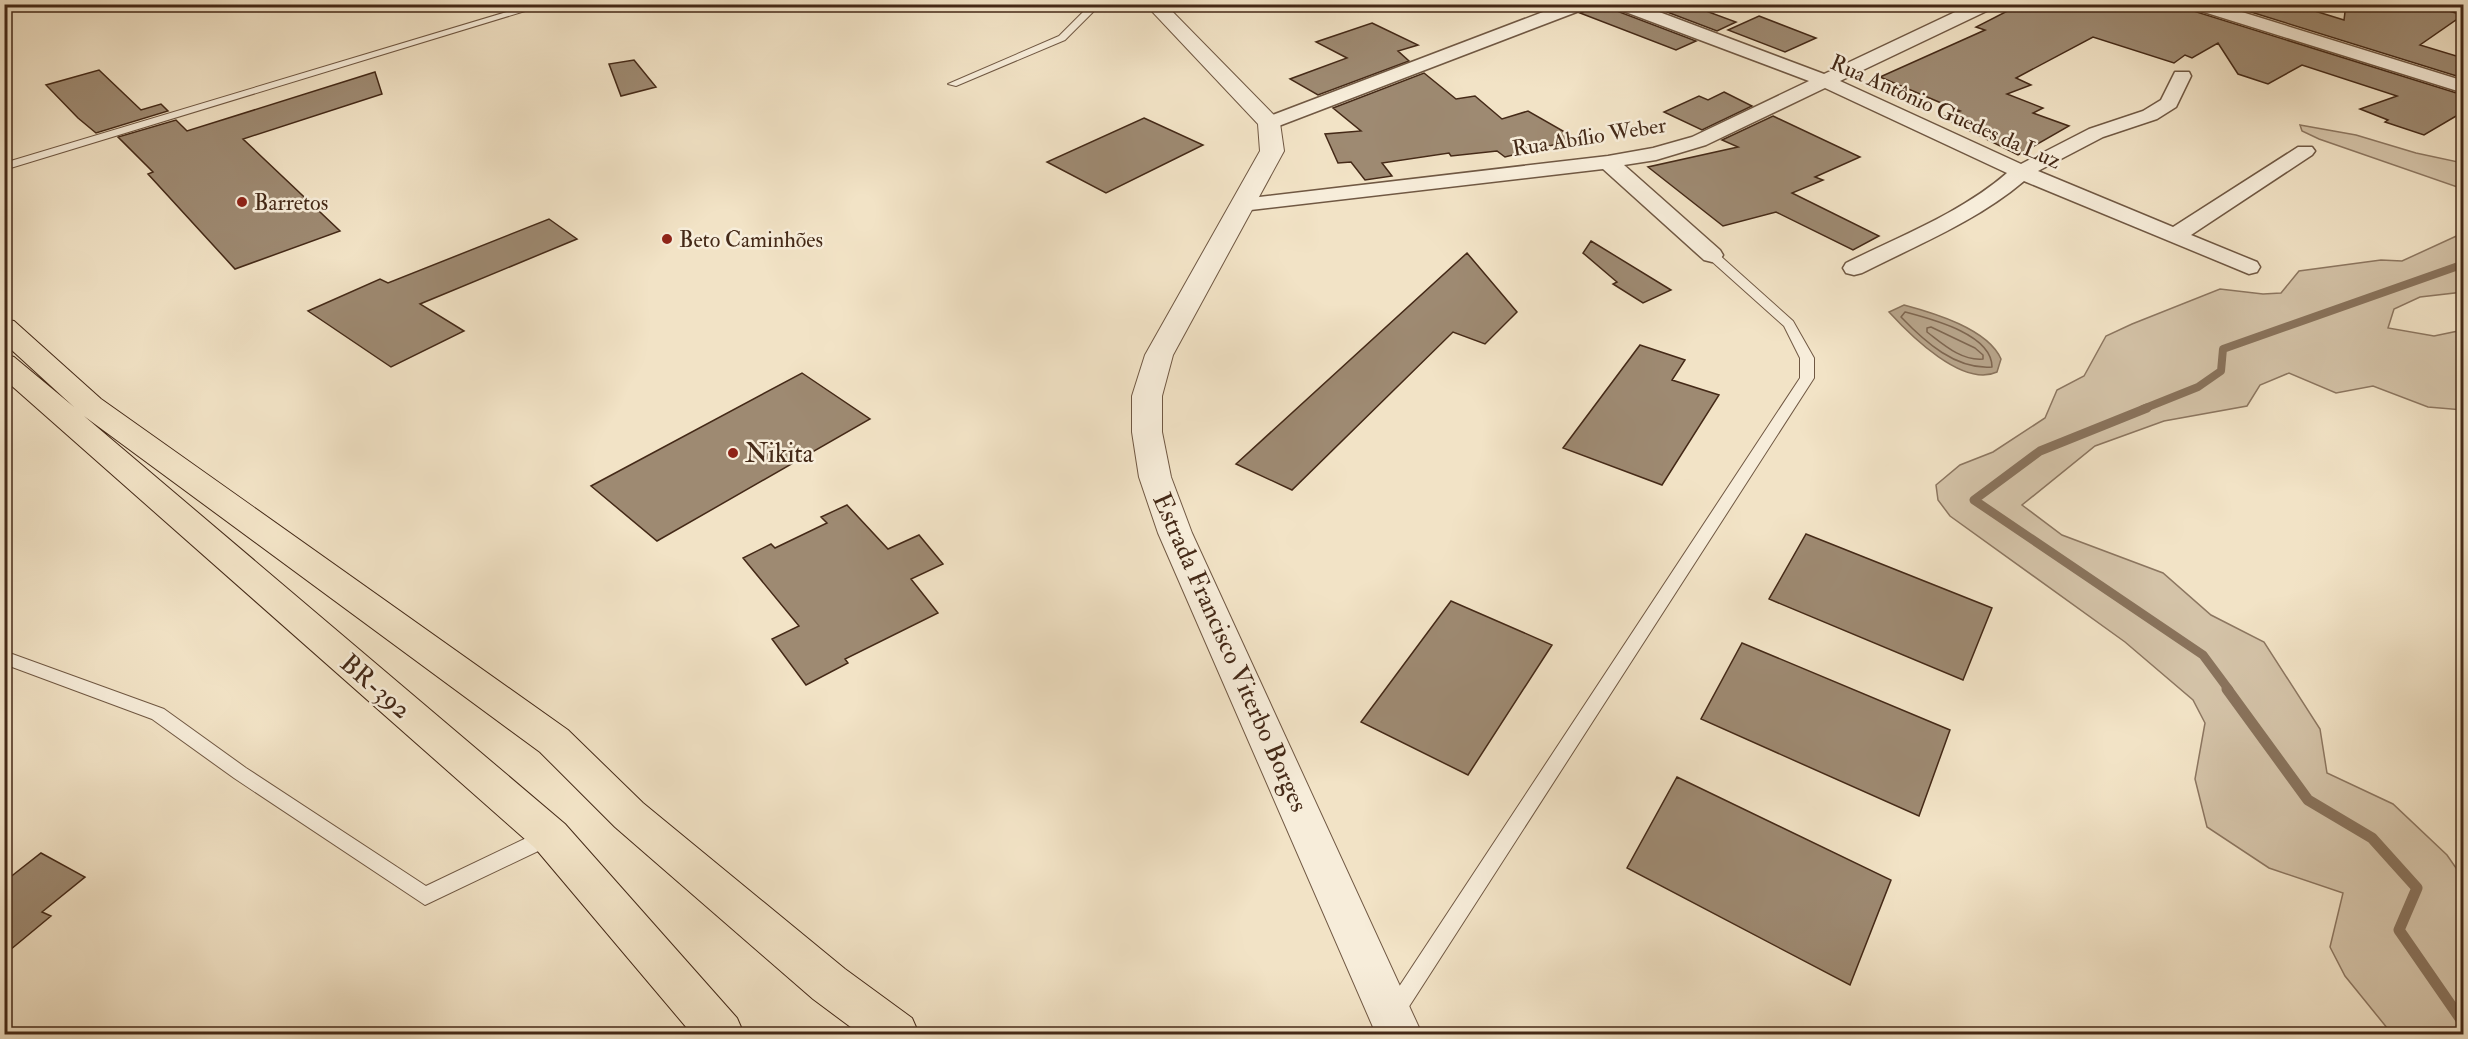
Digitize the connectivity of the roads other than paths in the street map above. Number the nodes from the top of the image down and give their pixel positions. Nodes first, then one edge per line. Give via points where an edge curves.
1 (544, 4) edge
2 (1096, 4) edge
3 (1581, 4) edge
4 (1621, 4) edge
5 (1987, 4) edge
6 (2197, 4) edge
7 (1154, 5) edge
8 (2182, 76) dead end
9 (1825, 81) junction
10 (953, 84) dead end
11 (2463, 87) edge
12 (1269, 123) junction
13 (2305, 151) dead end
14 (1608, 162) junction
15 (4, 167) edge
16 (2021, 172) junction
17 (1242, 205) junction
18 (2174, 236) junction
19 (1712, 255) joint
20 (2249, 267) dead end
21 (1854, 268) dead end
22 (4, 327) edge
23 (4, 363) edge
24 (4, 657) edge
25 (550, 836) junction
26 (1395, 1025) edge
27 (721, 1035) edge
28 (896, 1035) edge

1 - 15 lane
2 - 10 lane via 1062,38
3 - 12 street
4 - 9 street, Rua Antônio Guedes da Luz
5 - 9 street, Rua Abílio Weber
6 - 11 street
7 - 12 street
8 - 16 street via 2169,103 2150,115 2096,133
9 - 14 street, Rua Abílio Weber via 1699,141
9 - 16 street, Rua Antônio Guedes da Luz
12 - 17 street, Estrada Francisco Viterbo Borges via 1272,151
13 - 18 street
14 - 17 street, Rua Abílio Weber
14 - 19 street
16 - 18 street, Rua Antônio Guedes da Luz
16 - 21 street via 1997,194 1973,208
17 - 26 street, Estrada Francisco Viterbo Borges via 1159,354 1147,396 1147,432 1155,477 1175,533
18 - 20 street, Rua Antônio Guedes da Luz
19 - 26 lane via 1789,324 1807,358 1807,378
22 - 28 highway via 90,406 554,741 629,815 829,984
23 - 25 highway, BR-392
24 - 25 lane via 158,714 425,896
25 - 27 highway, BR-392

